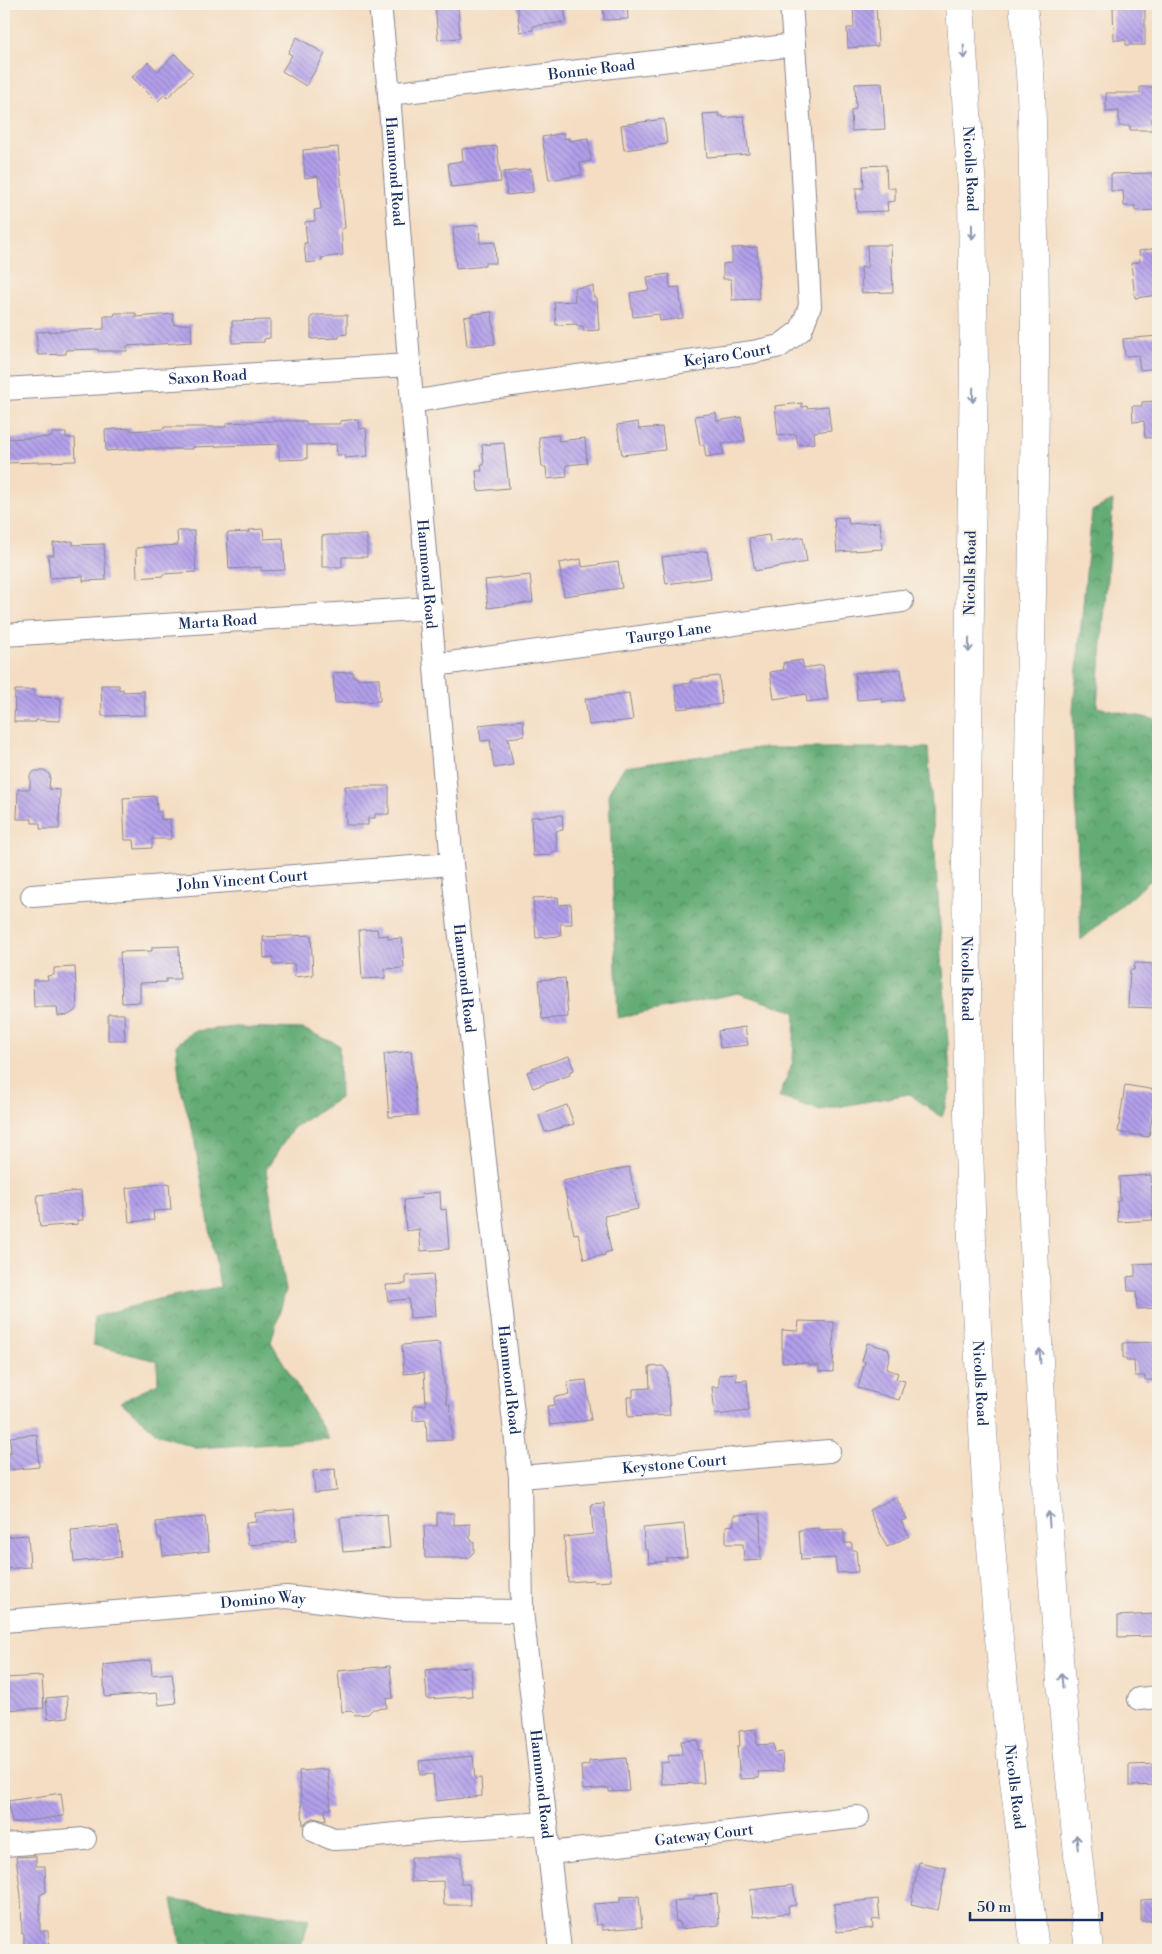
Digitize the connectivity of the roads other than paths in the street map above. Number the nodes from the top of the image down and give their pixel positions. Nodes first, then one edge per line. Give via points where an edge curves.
1 (380, 4) edge
2 (791, 4) edge
3 (960, 4) edge
4 (1023, 4) edge
5 (794, 45) junction
6 (389, 94) junction
7 (410, 365) junction
8 (4, 388) edge
9 (412, 402) junction
10 (902, 601) dead end
11 (431, 608) junction
12 (4, 635) edge
13 (435, 665) junction
14 (452, 864) junction
15 (32, 896) dead end
16 (830, 1451) dead end
17 (520, 1477) junction
18 (522, 1611) junction
19 (4, 1621) edge
20 (858, 1818) dead end
21 (547, 1823) junction
22 (315, 1831) dead end
23 (85, 1839) dead end
24 (4, 1845) edge
25 (550, 1853) junction
26 (560, 1950) edge
27 (1035, 1950) edge
28 (1090, 1950) edge

1 - 6 street, Hammond Road
2 - 5 street, Kejaro Court
3 -> 27 highway, Nicolls Road via 972,190 974,338 966,852 972,1240 998,1628
28 -> 4 highway via 1068,1762 1056,1616 1035,1248 1028,859 1036,342 1031,88
5 - 6 street, Bonnie Road
5 - 9 street, Kejaro Court via 810,306 801,330 780,346 753,352
6 - 7 street, Hammond Road
7 - 8 street, Saxon Road
7 - 9 street, Hammond Road
9 - 11 street, Hammond Road
10 - 13 street, Taurgo Lane
11 - 12 street, Marta Road
11 - 13 street, Hammond Road
13 - 14 street, Hammond Road
14 - 15 street, John Vincent Court
14 - 17 street, Hammond Road
16 - 17 street, Keystone Court
17 - 18 street, Hammond Road
18 - 19 street, Domino Way via 394,1609 286,1597
18 - 21 street, Hammond Road
20 - 25 street, Gateway Court
21 - 22 street via 333,1839
21 - 25 street, Hammond Road
23 - 24 street
25 - 26 street, Hammond Road

